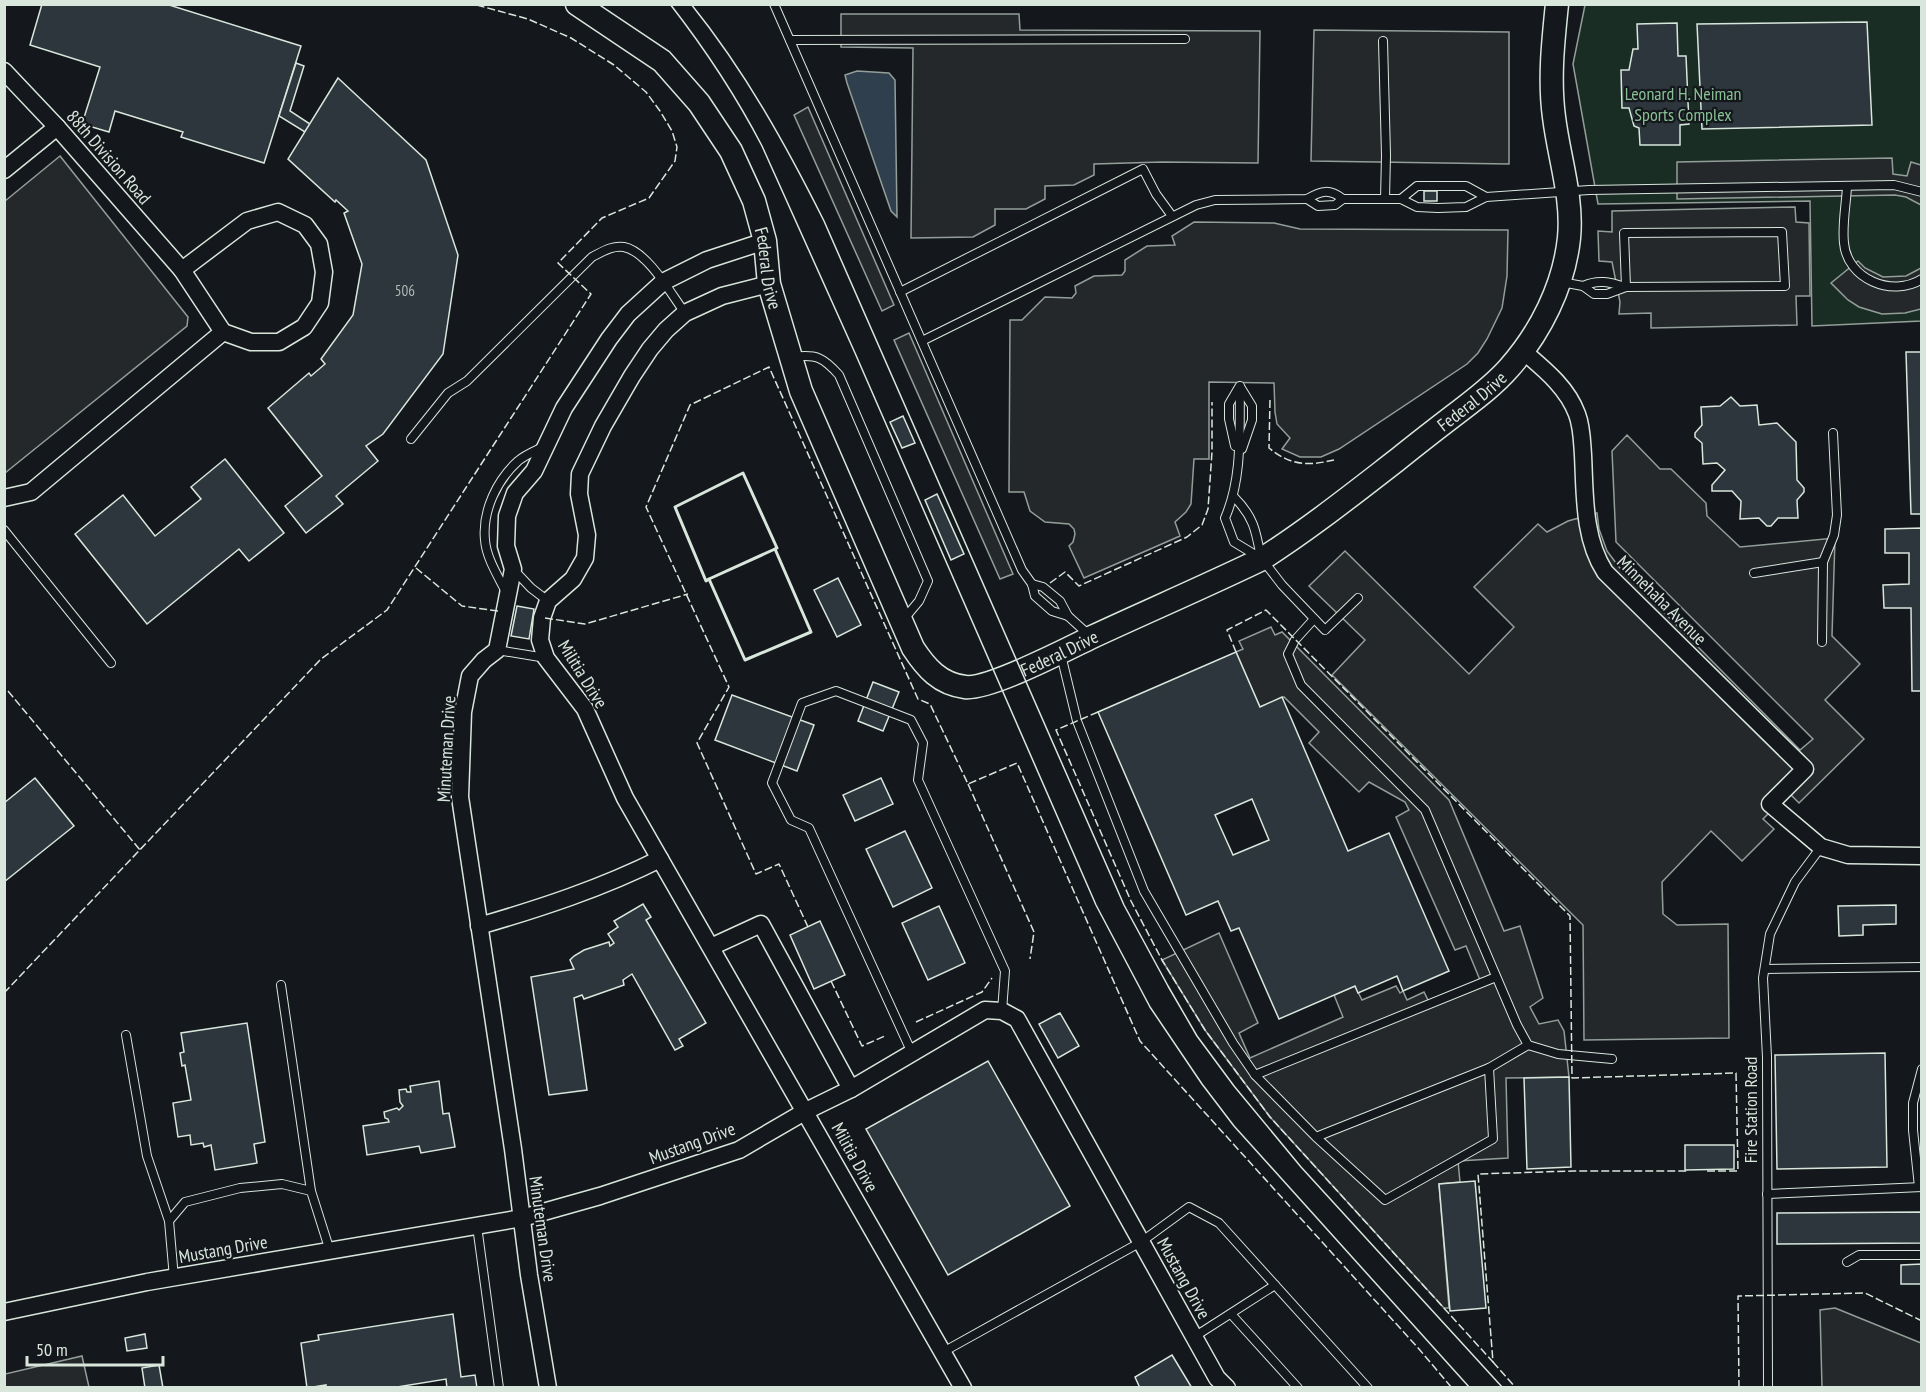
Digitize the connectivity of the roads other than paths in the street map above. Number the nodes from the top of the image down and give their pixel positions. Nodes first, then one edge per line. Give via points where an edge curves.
1 (577, 4) edge
2 (774, 4) edge
3 (1557, 4) edge
4 (1185, 39) dead end
5 (790, 40) junction
6 (1383, 41) dead end
7 (4, 70) edge
8 (57, 127) junction
9 (4, 170) edge
10 (1847, 187) junction
11 (1567, 192) junction
12 (1922, 192) edge
13 (1486, 197) junction
14 (1307, 199) junction
15 (1385, 199) junction
16 (1401, 199) junction
17 (1343, 200) junction
18 (1172, 216) junction
19 (765, 241) junction
20 (182, 270) junction
21 (1922, 279) edge
22 (663, 282) junction
23 (1559, 282) junction
24 (769, 284) junction
25 (1626, 287) junction
26 (900, 292) junction
27 (685, 313) junction
28 (223, 332) junction
29 (922, 341) junction
30 (1523, 351) junction
31 (790, 357) junction
32 (1833, 433) dead end
33 (411, 439) dead end
34 (546, 446) junction
35 (1238, 458) junction
36 (1234, 497) junction
37 (4, 498) edge
38 (4, 530) edge
39 (1262, 559) junction
40 (1823, 562) junction
41 (513, 569) junction
42 (1754, 573) dead end
43 (507, 595) junction
44 (1358, 598) dead end
45 (548, 601) junction
46 (1314, 619) junction
47 (902, 622) junction
48 (1092, 637) junction
49 (1822, 642) dead end
50 (497, 650) junction
51 (1060, 652) junction
52 (546, 658) junction
53 (111, 663) dead end
54 (1821, 847) junction
55 (1922, 856) edge
56 (660, 859) junction
57 (479, 926) junction
58 (711, 947) junction
59 (1922, 967) edge
60 (1765, 969) junction
61 (1496, 977) junction
62 (281, 985) dead end
63 (1002, 1011) junction
64 (126, 1035) dead end
65 (1528, 1045) junction
66 (912, 1053) junction
67 (1612, 1059) dead end
68 (1490, 1068) junction
69 (1922, 1069) edge
70 (1255, 1075) junction
71 (851, 1089) junction
72 (806, 1111) junction
73 (1317, 1137) junction
74 (1920, 1187) edge
75 (311, 1191) junction
76 (1767, 1194) junction
77 (522, 1218) junction
78 (169, 1221) junction
79 (477, 1226) junction
80 (1141, 1242) junction
81 (330, 1251) junction
82 (1922, 1255) edge
83 (1847, 1262) dead end
84 (174, 1278) junction
85 (1275, 1285) junction
86 (4, 1312) edge
87 (1231, 1314) junction
88 (1194, 1337) junction
89 (943, 1352) junction
90 (499, 1388) edge
91 (548, 1388) edge
92 (963, 1388) edge
93 (1227, 1388) edge
94 (1298, 1388) edge
95 (1368, 1388) edge
96 (1768, 1388) edge

1 - 19 street, Federal Drive via 662,61 699,103 731,151 754,201
2 - 5 lane
3 - 11 street, Federal Drive via 1551,58 1553,116
4 - 5 lane
5 - 26 lane
6 - 15 lane
7 - 8 street, 88th Division Road
8 - 9 street
8 - 20 street, 88th Division Road
10 - 11 lane
10 - 12 lane via 1894,185
10 - 21 lane via 1844,244 1851,264 1871,282 1888,288 1912,285
11 - 13 lane
11 - 23 street, Federal Drive via 1569,239
13 - 16 lane via 1466,207 1438,208 1417,207
13 - 16 lane via 1466,186 1417,186
14 - 17 lane via 1318,206
14 - 17 lane via 1317,193 1334,192
14 - 18 lane via 1215,200
15 - 16 lane
15 - 17 lane
18 - 26 lane via 1143,169
18 - 29 lane
19 - 22 street via 707,260
19 - 24 street, Federal Drive
20 - 28 street
20 - 28 street via 247,221 278,212 305,225 319,244 324,272 320,303 304,327 279,342 250,342
22 - 27 lane
22 - 33 lane via 642,258 624,247 592,257 467,381 448,393
22 - 34 street via 628,314 609,339 564,408
23 - 25 lane via 1583,286 1594,294
23 - 30 street, Federal Drive via 1539,327
24 - 27 street via 722,296
24 - 31 street, Federal Drive
25 - 25 lane via 1785,286 1782,232 1624,233
26 - 29 lane
27 - 45 street via 650,349 589,453 580,474 579,494 586,535 585,558 573,579
28 - 37 street via 31,492
29 - 48 lane via 1035,596 1052,611 1068,616
30 - 39 street, Federal Drive via 1487,389
30 - 54 street, Minnehaha Avenue via 1561,386 1577,413 1588,525 1594,552 1605,572 1805,769 1770,804
31 - 47 street, Federal Drive via 801,391
31 - 47 lane via 811,355 827,362 839,375 928,581 919,601
32 - 40 lane via 1837,515
34 - 41 street via 534,471 515,493 507,516 506,546
34 - 43 lane via 519,460 496,487 487,515 484,540
35 - 35 lane via 1229,404 1240,386 1252,406 1252,420
35 - 36 lane
36 - 39 lane via 1256,527
36 - 39 lane via 1225,518 1234,542
38 - 53 lane
39 - 46 lane
39 - 48 street, Federal Drive
40 - 42 lane
40 - 49 lane
41 - 43 street
41 - 45 lane
43 - 50 street
44 - 46 lane via 1325,630
45 - 52 street, Militia Drive via 540,640
46 - 61 lane via 1288,654 1301,685 1425,810
47 - 51 street, Federal Drive via 924,665 946,682 967,688 984,685
48 - 51 street, Federal Drive
50 - 52 lane
50 - 57 street, Minuteman Drive via 470,676 463,712 460,797
51 - 70 lane via 1077,722 1144,891
52 - 56 street, Militia Drive via 585,709 625,798
54 - 55 street via 1848,855
54 - 60 lane, Fire Station Road via 1795,882 1770,934
56 - 57 street via 570,898
56 - 58 street, Militia Drive
57 - 77 street, Minuteman Drive
58 - 71 street via 761,924
58 - 72 street, Militia Drive
59 - 60 lane
60 - 76 lane, Fire Station Road
61 - 65 lane
61 - 70 lane
62 - 75 lane
63 - 66 street, Mustang Drive via 985,1010
63 - 66 lane via 1005,971 918,780 923,743 911,720 836,691 802,703 772,783 791,820 809,828
63 - 80 street, Mustang Drive via 1017,1019
64 - 78 lane via 147,1156
65 - 67 lane via 1558,1054
65 - 68 lane
66 - 71 street, Mustang Drive
68 - 73 lane
68 - 73 lane via 1493,1139 1385,1200
69 - 74 lane via 1913,1103 1912,1130
70 - 73 lane
71 - 72 street, Mustang Drive
72 - 77 street, Mustang Drive via 739,1150
72 - 89 street, Militia Drive
74 - 76 lane
75 - 78 lane via 282,1184 240,1188 185,1202
75 - 81 lane
76 - 96 lane, Fire Station Road
77 - 79 street, Mustang Drive
77 - 91 street, Minuteman Drive
78 - 84 lane
79 - 81 street, Mustang Drive
79 - 90 lane
80 - 85 lane via 1189,1207 1219,1223
80 - 88 street, Mustang Drive
80 - 89 lane
81 - 84 street, Mustang Drive
82 - 83 lane via 1859,1255
84 - 86 street, Mustang Drive
85 - 87 lane
85 - 95 lane
87 - 88 lane
87 - 94 lane
88 - 93 street, Mustang Drive
89 - 92 street, Militia Drive

